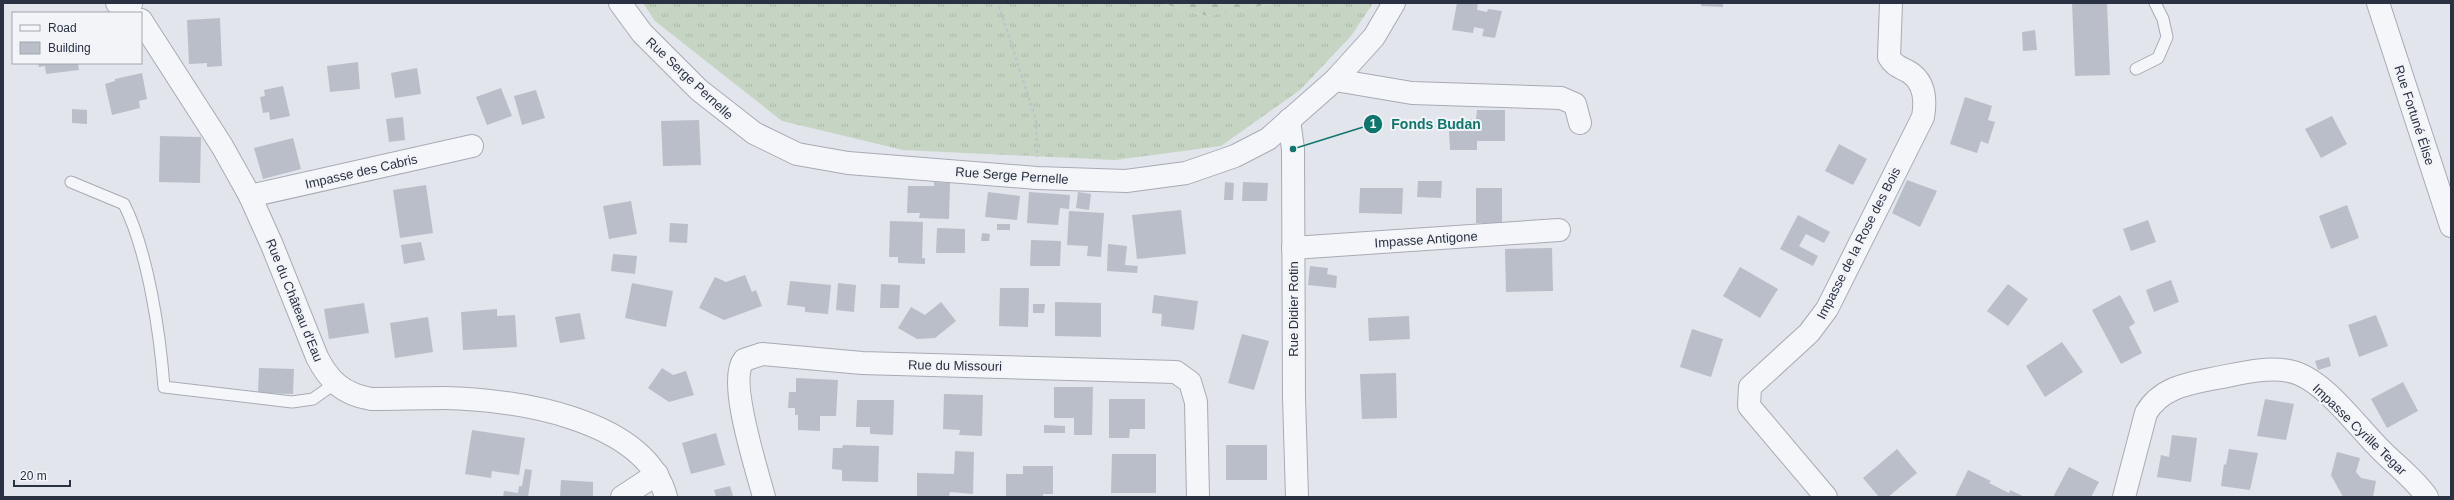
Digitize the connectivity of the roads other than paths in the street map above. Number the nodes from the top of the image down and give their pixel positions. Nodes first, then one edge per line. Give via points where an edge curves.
1 (620, 3) edge
2 (1394, 3) edge
3 (1891, 3) edge
4 (2155, 3) edge
5 (2378, 3) edge
6 (142, 26) edge
7 (2136, 69) dead end
8 (1335, 80) junction
9 (1289, 120) junction
10 (1580, 123) dead end
11 (472, 146) dead end
12 (71, 182) dead end
13 (250, 196) junction
14 (2451, 226) edge
15 (1560, 230) dead end
16 (1293, 248) junction
17 (334, 384) junction
18 (657, 474) junction
19 (622, 497) edge
20 (666, 497) edge
21 (764, 497) edge
22 (1198, 497) edge
23 (1297, 497) edge
24 (1826, 497) edge
25 (2124, 497) edge
26 (2427, 497) edge

1 - 9 street, Rue Serge Pernelle via 642,33 699,90 733,118 774,144 797,154 848,163 1037,178 1126,181 1186,173 1235,156 1268,139
2 - 8 street, Rue Serge Pernelle via 1374,37
3 - 24 street, Impasse de la Rose des Bois via 1889,57 1893,64 1909,72 1921,85 1925,98 1923,117 1827,309 1809,333 1750,388 1749,406
4 - 7 lane via 2163,19 2167,37 2158,58
5 - 14 street, Rue Fortuné Élise
6 - 13 street, Rue du Château d'Eau via 222,146
8 - 9 street, Rue Serge Pernelle
8 - 10 street via 1412,93 1561,98 1575,104
9 - 16 street, Rue Didier Rotin via 1293,149
11 - 13 street, Impasse des Cabris
12 - 17 lane via 124,204 133,222 155,315 164,387 292,402 313,399
13 - 17 street, Rue du Château d'Eau via 316,357
15 - 16 street, Impasse Antigone
16 - 23 street, Rue Didier Rotin
17 - 18 street, Rue du Château d'Eau via 357,397 371,399 470,399 560,414 614,436 645,460
18 - 19 street
18 - 20 street, Rue du Château d'Eau
21 - 22 street, Rue du Missouri via 742,409 737,377 744,360 762,354 862,363 1176,372 1190,382 1196,402
25 - 26 street, Impasse Cyrille Tegar via 2140,427 2151,403 2160,395 2194,382 2278,370 2300,374 2314,383

